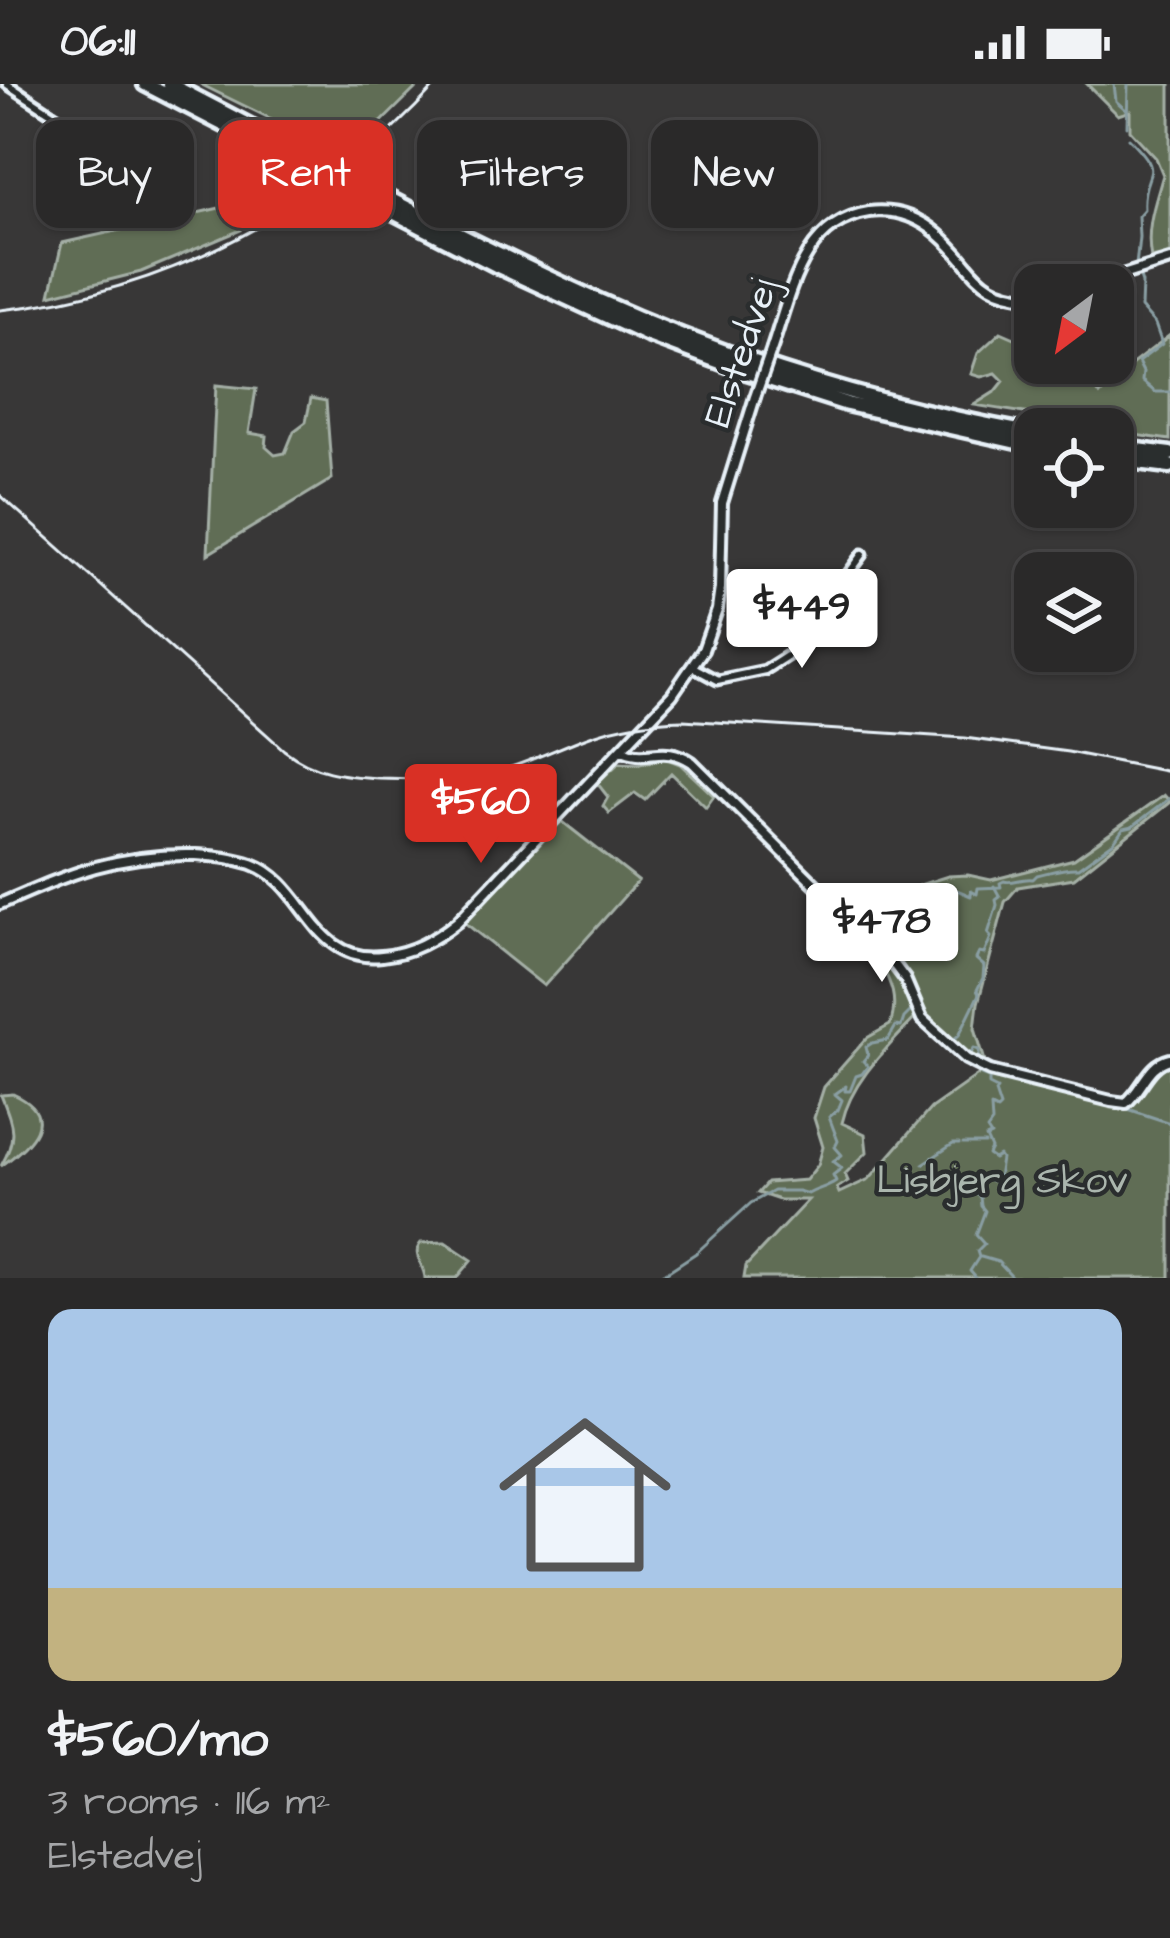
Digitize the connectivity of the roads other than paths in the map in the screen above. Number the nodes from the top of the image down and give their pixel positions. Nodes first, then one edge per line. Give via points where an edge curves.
1 (7, 84) edge
2 (145, 84) edge
3 (169, 84) edge
4 (62, 120) edge
5 (1170, 260) edge
6 (1134, 271) edge
7 (1014, 294) edge
8 (1014, 429) edge
9 (1014, 441) edge
10 (1134, 450) edge
11 (1170, 454) edge
12 (1134, 462) edge
13 (1170, 466) edge
14 (863, 554) dead end
15 (693, 667) junction
16 (621, 749) junction
17 (0, 904) edge
18 (1170, 1059) edge

1 - 4 street
2 - 9 highway via 648,335 847,404
3 - 8 highway via 652,324 850,392
5 - 6 street
7 - 15 street, Elstedvej, bridge via 976,278 920,221 884,211 829,228 808,251 722,503 717,610
10 - 11 highway
12 - 13 highway
14 - 15 street via 774,666 717,680
15 - 16 street, Elstedvej
16 - 17 street, Elstedvej via 457,922 406,952 372,957 338,948 276,878 220,857 137,856
16 - 18 street via 675,752 692,762 868,930 905,979 922,1019 979,1067 1118,1103

